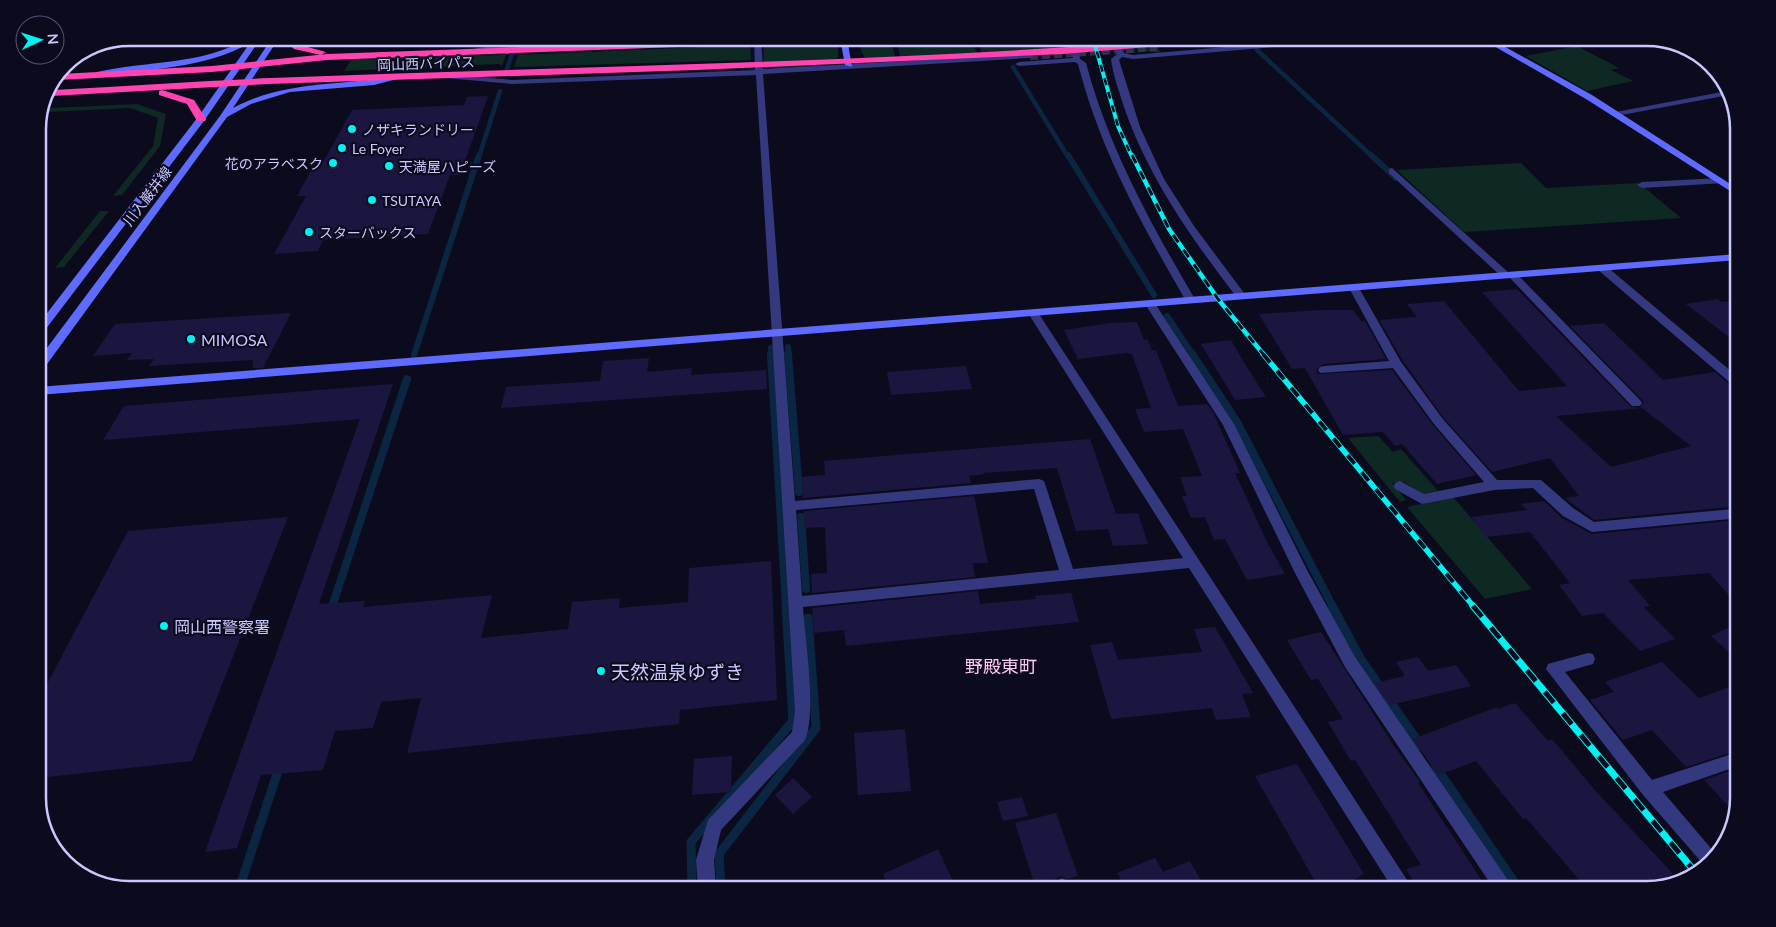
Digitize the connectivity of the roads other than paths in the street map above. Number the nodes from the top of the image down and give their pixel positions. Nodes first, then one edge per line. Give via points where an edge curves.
1 (239, 46) edge
2 (251, 46) edge
3 (270, 46) edge
4 (276, 46) edge
5 (296, 46) edge
6 (512, 46) edge
7 (649, 46) edge
8 (758, 46) edge
9 (847, 46) edge
10 (1075, 46) edge
11 (1118, 46) edge
12 (1123, 46) edge
13 (1171, 46) edge
14 (1262, 46) edge
15 (1498, 46) edge
16 (1157, 47) tunnel mouth
17 (412, 54) junction
18 (450, 54) junction
19 (1121, 55) junction
20 (1030, 56) tunnel mouth
21 (1076, 60) junction
22 (257, 64) junction
23 (849, 65) junction
24 (236, 66) junction
25 (760, 72) junction
26 (90, 76) junction
27 (446, 76) junction
28 (65, 77) edge
29 (397, 78) junction
30 (245, 83) junction
31 (225, 84) junction
32 (74, 92) junction
33 (55, 93) edge
34 (1721, 94) edge
35 (1616, 114) junction
36 (223, 117) junction
37 (201, 119) junction
38 (1392, 170) dead end
39 (1720, 180) junction
40 (1642, 185) dead end
41 (1730, 187) edge
42 (1730, 258) edge
43 (1602, 268) junction
44 (1510, 275) junction
45 (1354, 288) junction
46 (1242, 297) junction
47 (1191, 301) junction
48 (1150, 304) junction
49 (1034, 313) junction
50 (46, 322) edge
51 (778, 334) junction
52 (46, 357) edge
53 (1396, 364) junction
54 (1324, 370) dead end
55 (1730, 376) edge
56 (46, 391) edge
57 (1636, 403) dead end
58 (1494, 485) junction
59 (1400, 486) dead end
60 (789, 506) junction
61 (1730, 514) edge
62 (1193, 562) junction
63 (1068, 575) junction
64 (796, 602) junction
65 (1588, 659) dead end
66 (1730, 762) edge
67 (1650, 789) junction
68 (1706, 855) edge
69 (706, 881) edge
70 (1397, 881) edge
71 (1498, 881) edge

1 - 26 street via 194,62
2 - 24 street, 川入巌井線
3 - 22 street, 川入巌井線
4 - 22 street
5 - 17 highway via 312,51
6 - 18 street
7 - 18 highway, 岡山西バイパス
8 - 25 street
9 - 23 street
10 - 21 street
11 - 19 street
12 - 27 highway, 岡山西バイパス
13 - 16 street
14 - 19 street via 1133,57
15 - 35 street
17 - 18 highway, 岡山西バイパス
17 - 22 highway, 岡山西バイパス
19 - 46 street via 1115,59 1116,65 1130,114 1149,159 1196,238
20 - 23 street
21 - 23 street via 861,72
21 - 47 street via 1082,63 1102,131 1137,207
22 - 24 highway, 岡山西バイパス
22 - 30 street, 川入巌井線
23 - 25 street
24 - 26 highway, 岡山西バイパス
24 - 31 street, 川入巌井線
25 - 27 street via 512,82
25 - 51 street
26 - 28 highway, 岡山西バイパス
27 - 29 highway, 岡山西バイパス
29 - 30 highway, 岡山西バイパス
29 - 36 street via 374,84 302,87 276,92 254,98
30 - 31 highway, 岡山西バイパス
30 - 36 street, 川入巌井線
31 - 32 highway, 岡山西バイパス
31 - 37 street, 川入巌井線
32 - 33 highway, 岡山西バイパス
32 - 37 highway via 170,94 191,102
34 - 35 street
35 - 39 street
36 - 52 street, 川入巌井線
37 - 50 street, 川入巌井線
38 - 44 street
39 - 40 street
39 - 41 street
42 - 43 street
43 - 44 street
43 - 55 street
44 - 45 street
44 - 57 street
45 - 46 street
45 - 53 street
46 - 47 street
47 - 48 street
48 - 49 street
48 - 71 street via 1228,424 1350,662
49 - 51 street
49 - 62 street
51 - 56 street
51 - 60 street
53 - 54 street
53 - 58 street via 1438,420
58 - 59 street via 1422,499
58 - 61 street via 1536,483 1568,512 1592,527
60 - 63 street via 1039,484
60 - 64 street
62 - 63 street
62 - 70 street
63 - 64 street
64 - 69 street via 803,711 799,735 714,826 705,860
65 - 67 street via 1553,669
66 - 67 street
67 - 68 street

